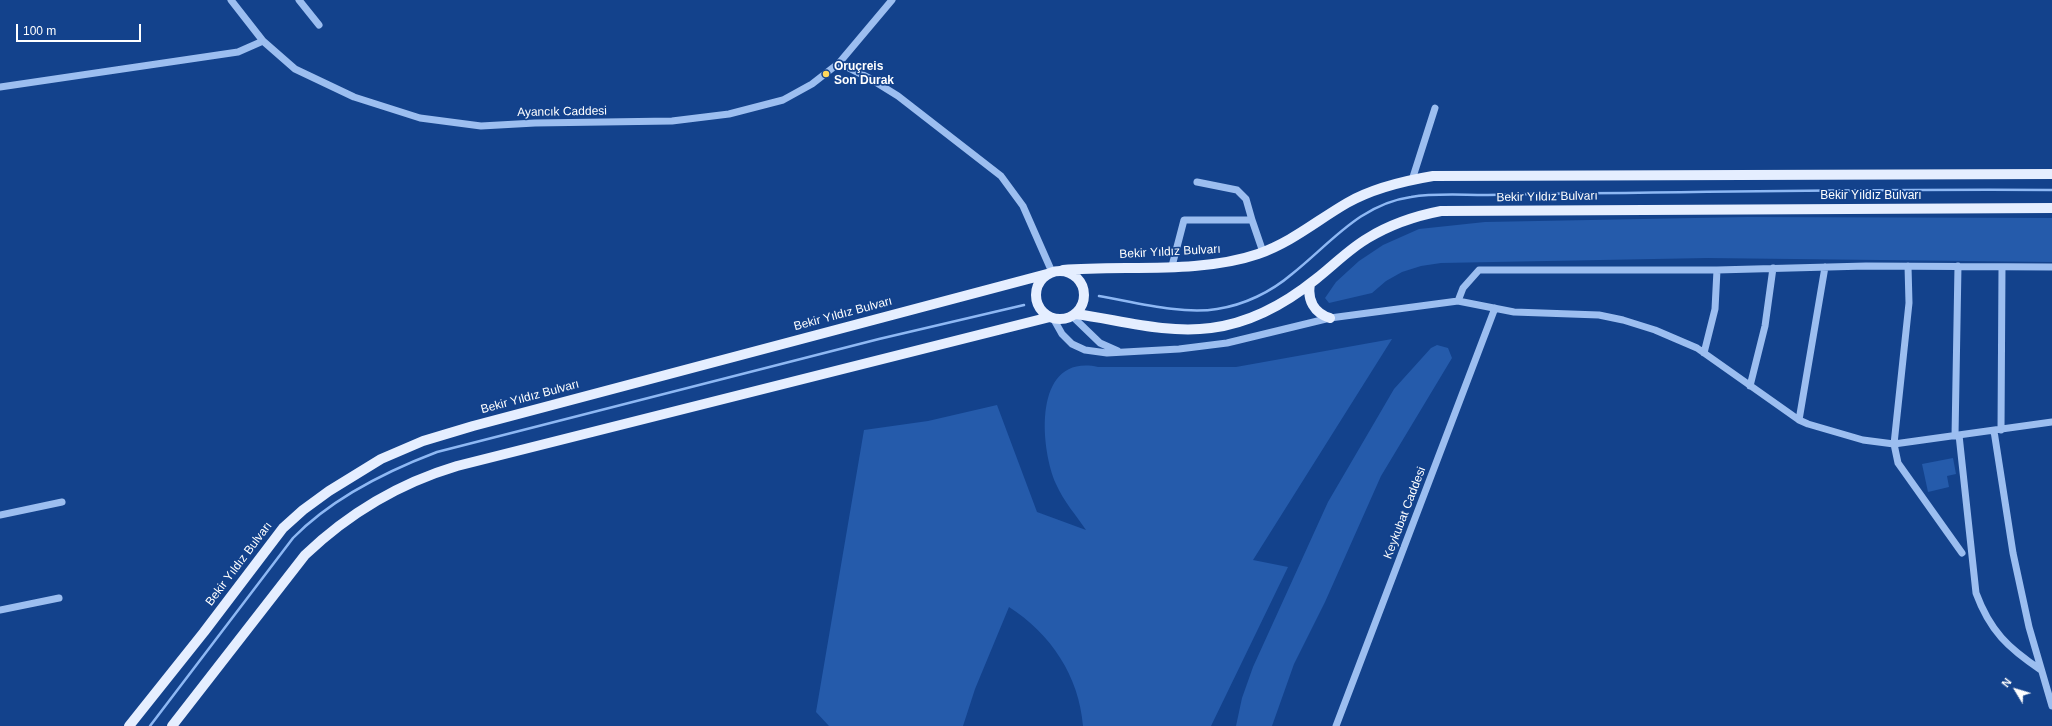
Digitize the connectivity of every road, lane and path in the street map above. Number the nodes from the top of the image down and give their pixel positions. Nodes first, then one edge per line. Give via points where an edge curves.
1 (231, 0) edge
2 (299, 0) edge
3 (892, 0) edge
4 (319, 25) dead end
5 (263, 41) junction
6 (839, 63) junction
7 (0, 87) edge
8 (1435, 108) dead end
9 (2052, 174) edge
10 (1412, 180) junction
11 (1197, 182) dead end
12 (2052, 208) edge
13 (1252, 220) junction
14 (1262, 252) junction
15 (1172, 266) junction
16 (1908, 266) junction
17 (1958, 266) junction
18 (1825, 267) junction
19 (2002, 267) junction
20 (2052, 267) edge
21 (1773, 268) junction
22 (1062, 270) junction
23 (1717, 270) junction
24 (1049, 273) junction
25 (1310, 284) junction
26 (1458, 301) junction
27 (1495, 308) junction
28 (1074, 315) junction
29 (1052, 318) junction
30 (1330, 318) junction
31 (1122, 352) junction
32 (1704, 353) junction
33 (1750, 386) junction
34 (1799, 420) junction
35 (2052, 422) edge
36 (1997, 430) junction
37 (1957, 436) junction
38 (1894, 444) junction
39 (62, 502) dead end
40 (0, 515) edge
41 (1962, 554) dead end
42 (59, 598) dead end
43 (0, 610) edge
44 (2041, 670) junction
45 (2052, 706) edge
46 (129, 726) edge
47 (172, 726) edge
48 (1336, 726) edge

1 - 5 street, Ayancık Caddesi
2 - 4 street
3 - 6 street, Ayancık Caddesi
5 - 6 street, Ayancık Caddesi via 295,69 354,97 420,118 481,126 672,121 729,114 783,100 812,84
5 - 7 street via 238,52
6 - 24 street via 898,96 1001,176 1023,206
8 - 10 street
9 - 10 main road, Bekir Yıldız Bulvarı via 1447,175
10 - 14 main road, Bekir Yıldız Bulvarı via 1360,196 1298,236
11 - 13 street via 1240,192 1246,199
12 - 25 main road, Bekir Yıldız Bulvarı via 1441,211 1406,220 1374,234
13 - 14 street
13 - 15 street via 1184,220
14 - 15 main road, Bekir Yıldız Bulvarı via 1224,263
15 - 22 main road, Bekir Yıldız Bulvarı
16 - 17 street
16 - 18 street
16 - 38 street via 1909,303
17 - 19 street
17 - 37 street
18 - 21 street
18 - 34 street
19 - 20 street
19 - 36 street
21 - 23 street
21 - 33 street via 1765,326
22 - 24 main road
22 - 28 main road via 1077,277 1083,286 1084,302
23 - 26 street via 1479,270 1464,288
23 - 32 street via 1715,309
24 - 29 main road via 1037,287 1036,298 1040,308
24 - 46 main road, Bekir Yıldız Bulvarı via 473,426 423,441 381,459 329,491 283,528
25 - 28 main road, Bekir Yıldız Bulvarı via 1267,311 1240,322 1211,328 1167,328
25 - 30 main road via 1309,293 1314,307
26 - 27 street
26 - 30 street
27 - 32 street via 1529,313 1586,313 1612,317 1669,335
27 - 48 street, Keykubat Caddesi
28 - 29 main road via 1064,319
28 - 31 street via 1100,343
29 - 31 street via 1062,334 1078,348 1101,353
29 - 47 main road via 457,466 416,481 355,514 305,555
30 - 31 street via 1226,343
32 - 33 street
33 - 34 street
34 - 38 street via 1863,440
35 - 36 street
36 - 37 street
36 - 44 street via 2013,553
37 - 38 street
37 - 44 street via 1978,598 2001,639 2017,654
38 - 41 street via 1898,463
39 - 40 street
42 - 43 street
44 - 45 street

